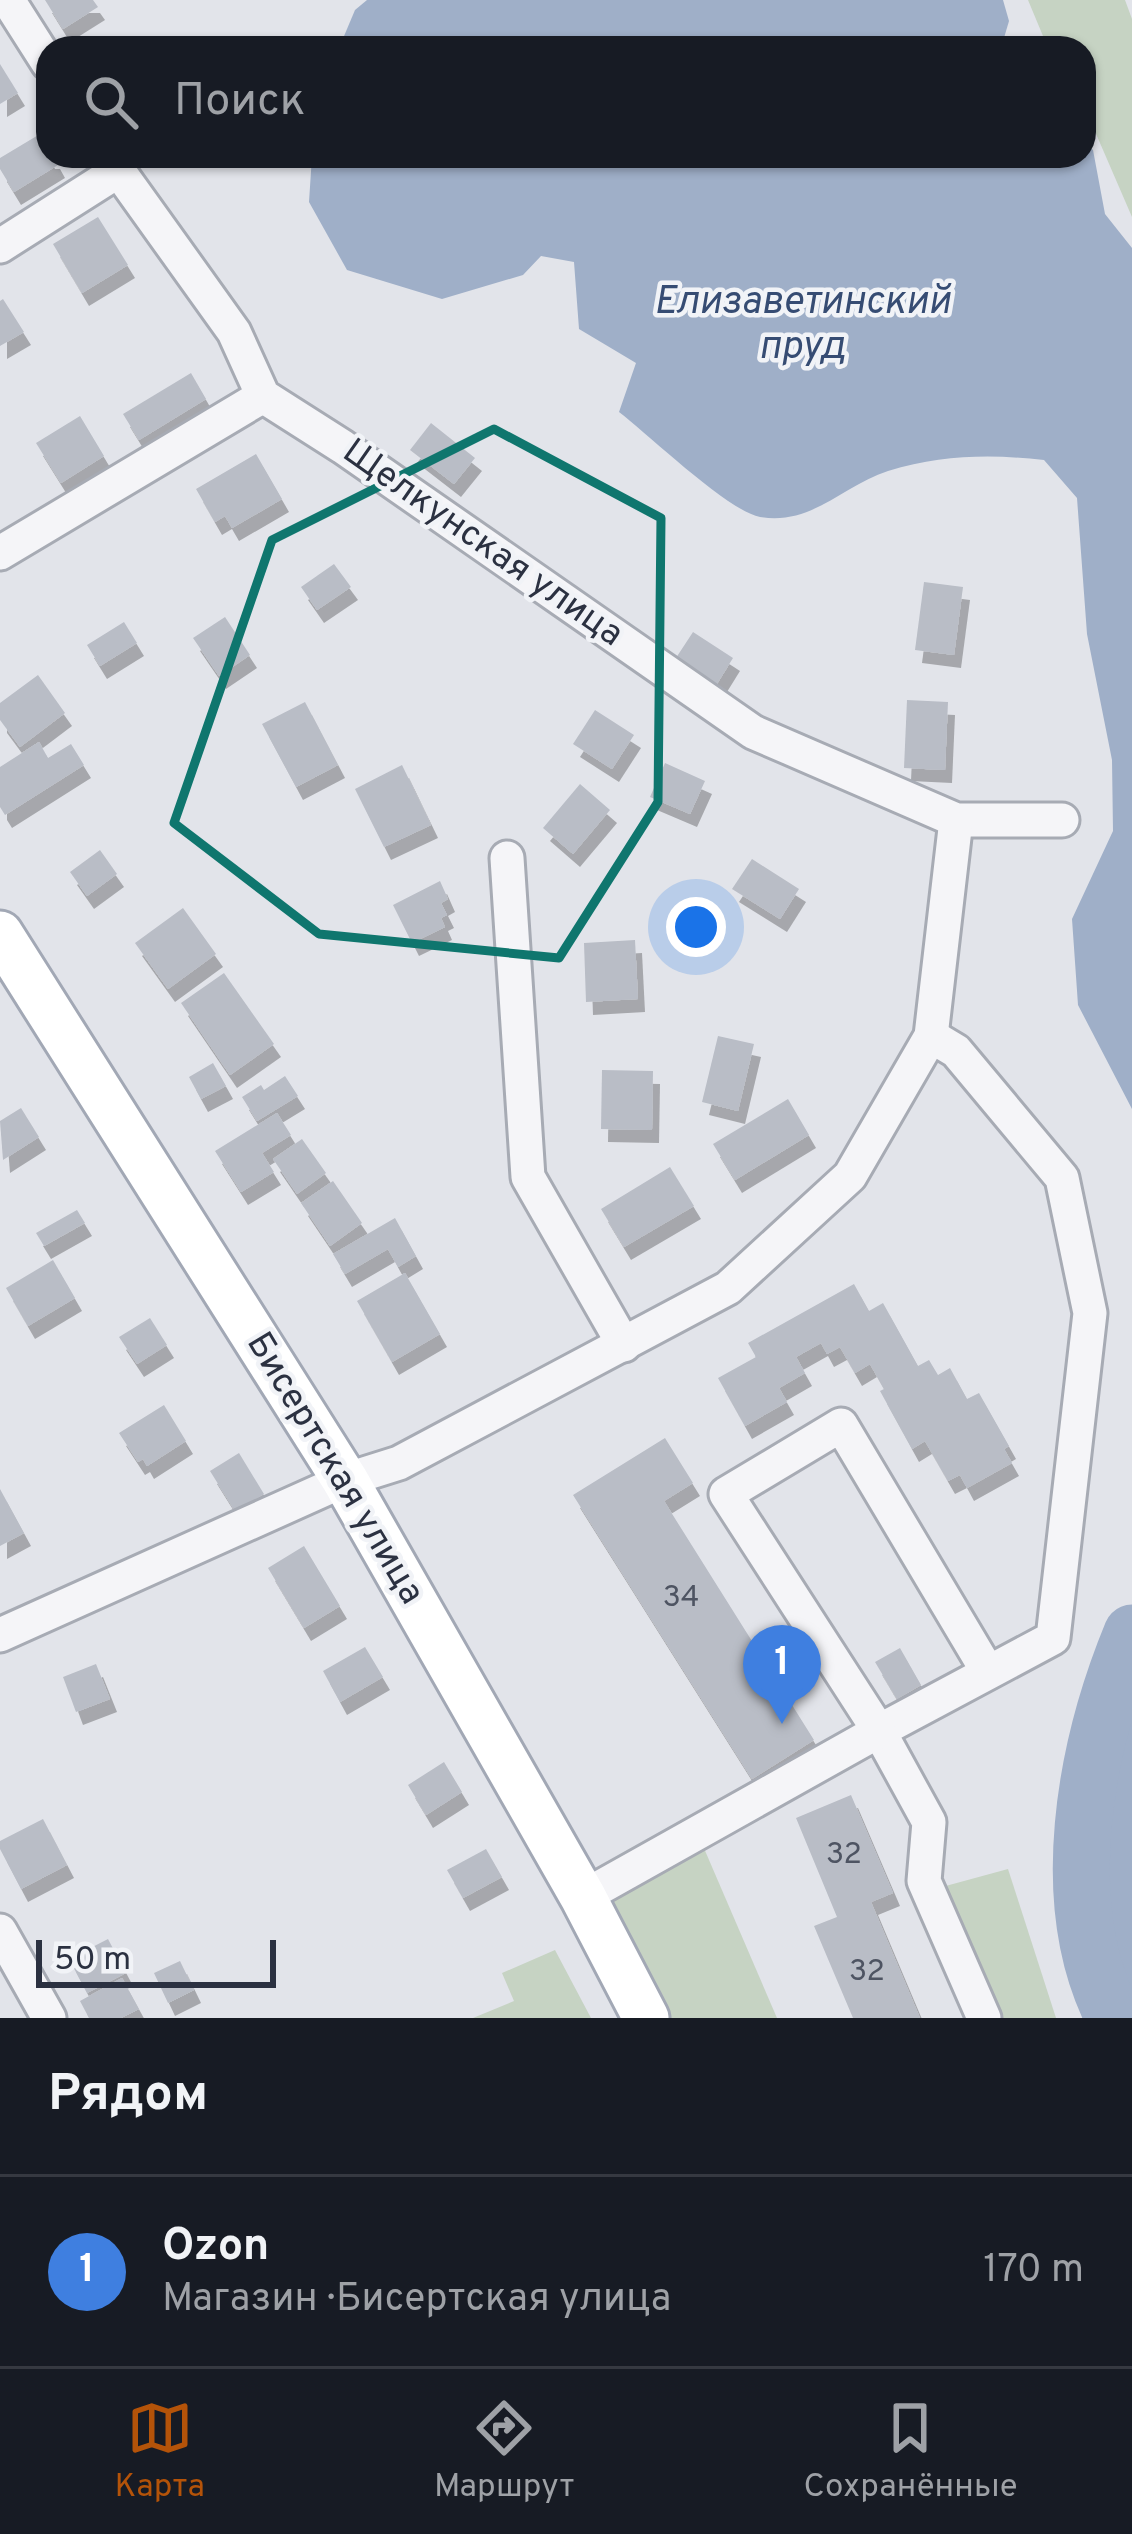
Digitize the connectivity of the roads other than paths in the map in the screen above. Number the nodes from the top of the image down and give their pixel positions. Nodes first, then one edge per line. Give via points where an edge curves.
1 (8, 0) edge
2 (36, 44) edge
3 (107, 168) edge
4 (116, 168) edge
5 (0, 246) edge
6 (263, 396) junction
7 (0, 553) edge
8 (956, 820) junction
9 (1062, 820) dead end
10 (507, 858) dead end
11 (0, 934) edge
12 (931, 1036) junction
13 (624, 1346) junction
14 (345, 1480) junction
15 (0, 1635) edge
16 (988, 1672) junction
17 (879, 1731) junction
18 (583, 1898) junction
19 (0, 1930) edge
20 (50, 2018) edge
21 (646, 2018) edge
22 (984, 2018) edge

1 - 2 street
3 - 5 street
4 - 6 street via 234,332
6 - 7 street
6 - 8 street, Щелкунская улица via 753,732
8 - 9 street
8 - 12 street
10 - 13 street via 528,1177
11 - 14 main road, Бисертская улица
12 - 13 street via 850,1176 728,1288
12 - 16 street via 956,1051 1062,1178 1090,1313 1053,1638
13 - 14 street via 399,1463
14 - 15 street
14 - 18 main road, Бисертская улица
16 - 17 street
16 - 17 street via 841,1424 726,1494
17 - 18 street
17 - 22 street via 929,1822 924,1881
18 - 21 main road, Бисертская улица
19 - 20 street

